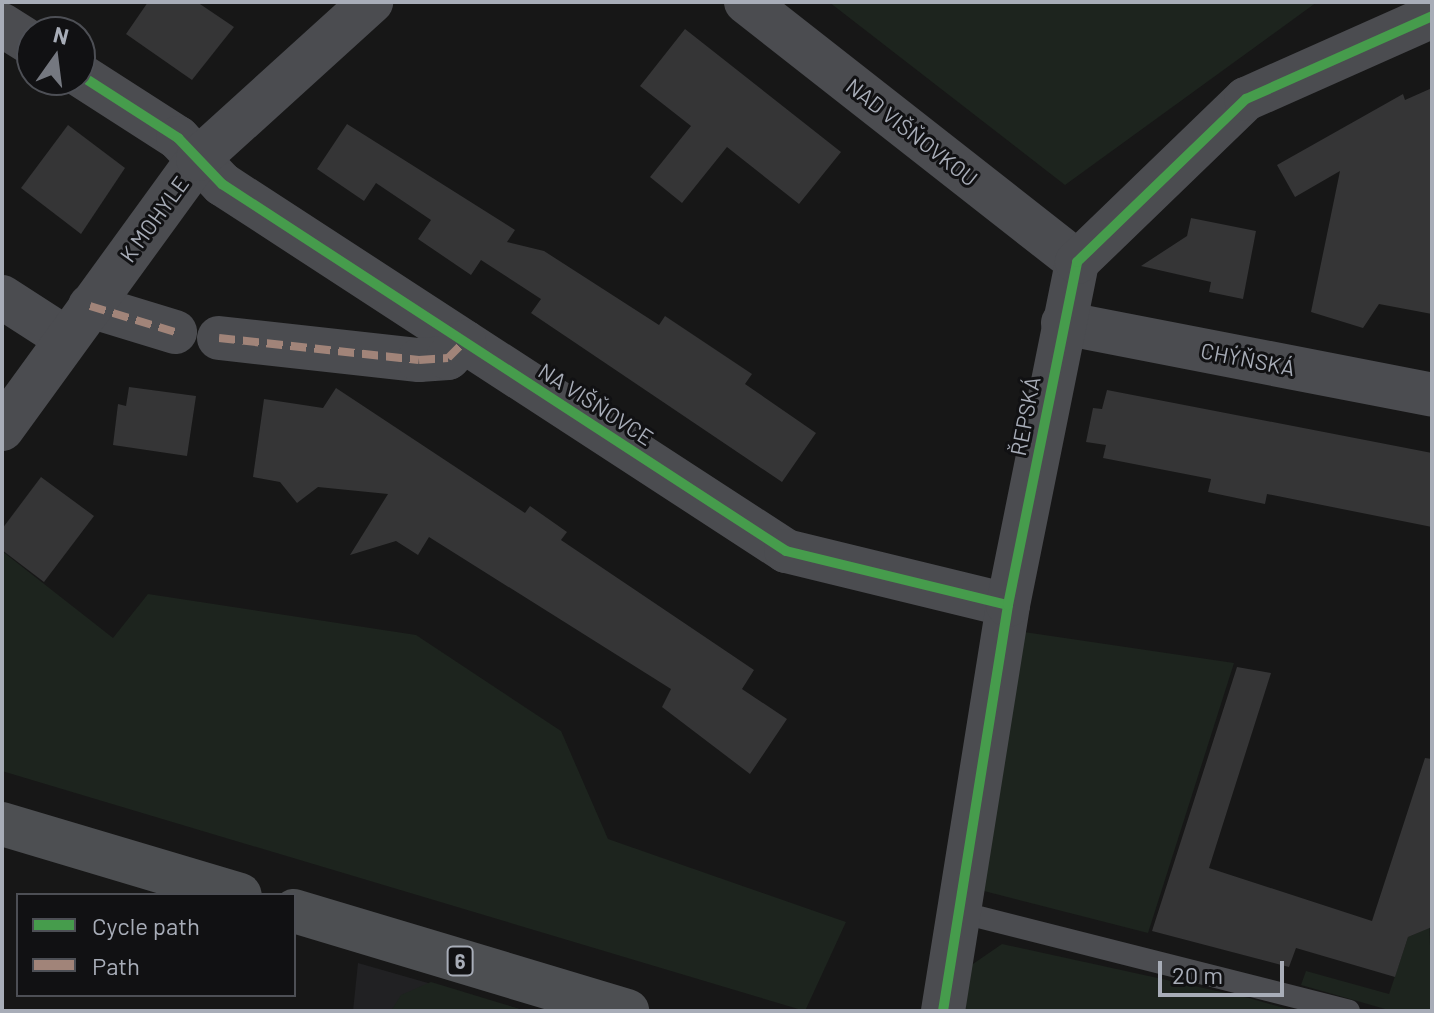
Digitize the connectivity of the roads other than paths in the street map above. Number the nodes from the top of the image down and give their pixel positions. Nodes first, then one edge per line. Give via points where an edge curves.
1 (371, 2) edge
2 (746, 2) edge
3 (1432, 16) edge
4 (96, 85) edge
5 (198, 159) junction
6 (1077, 262) junction
7 (2, 297) edge
8 (78, 322) junction
9 (1063, 323) junction
10 (175, 332) dead end
11 (219, 338) dead end
12 (464, 342) junction
13 (1432, 395) edge
14 (2, 429) edge
15 (1008, 605) junction
16 (2, 824) edge
17 (233, 893) edge
18 (296, 912) edge
19 (963, 913) junction
20 (627, 1011) edge
21 (943, 1011) edge
22 (1349, 1011) edge

1 - 5 street, K MOHYLE
2 - 6 street, NAD VIŠŇOVKOU
3 - 6 street via 1246,99
4 - 5 street, NA VIŠŇOVCE via 178,138
5 - 8 street, K MOHYLE
5 - 12 street, NA VIŠŇOVCE via 222,184
6 - 9 street, ŘEPSKÁ
7 - 8 street
8 - 10 street
8 - 14 street, K MOHYLE
9 - 13 street, CHÝŇSKÁ
9 - 15 street, ŘEPSKÁ
11 - 12 street via 419,360 448,358
12 - 15 street, NA VIŠŇOVCE via 786,551
15 - 19 street, ŘEPSKÁ
16 - 17 main road
18 - 20 main road, 6
19 - 21 street, ŘEPSKÁ
19 - 22 lane

